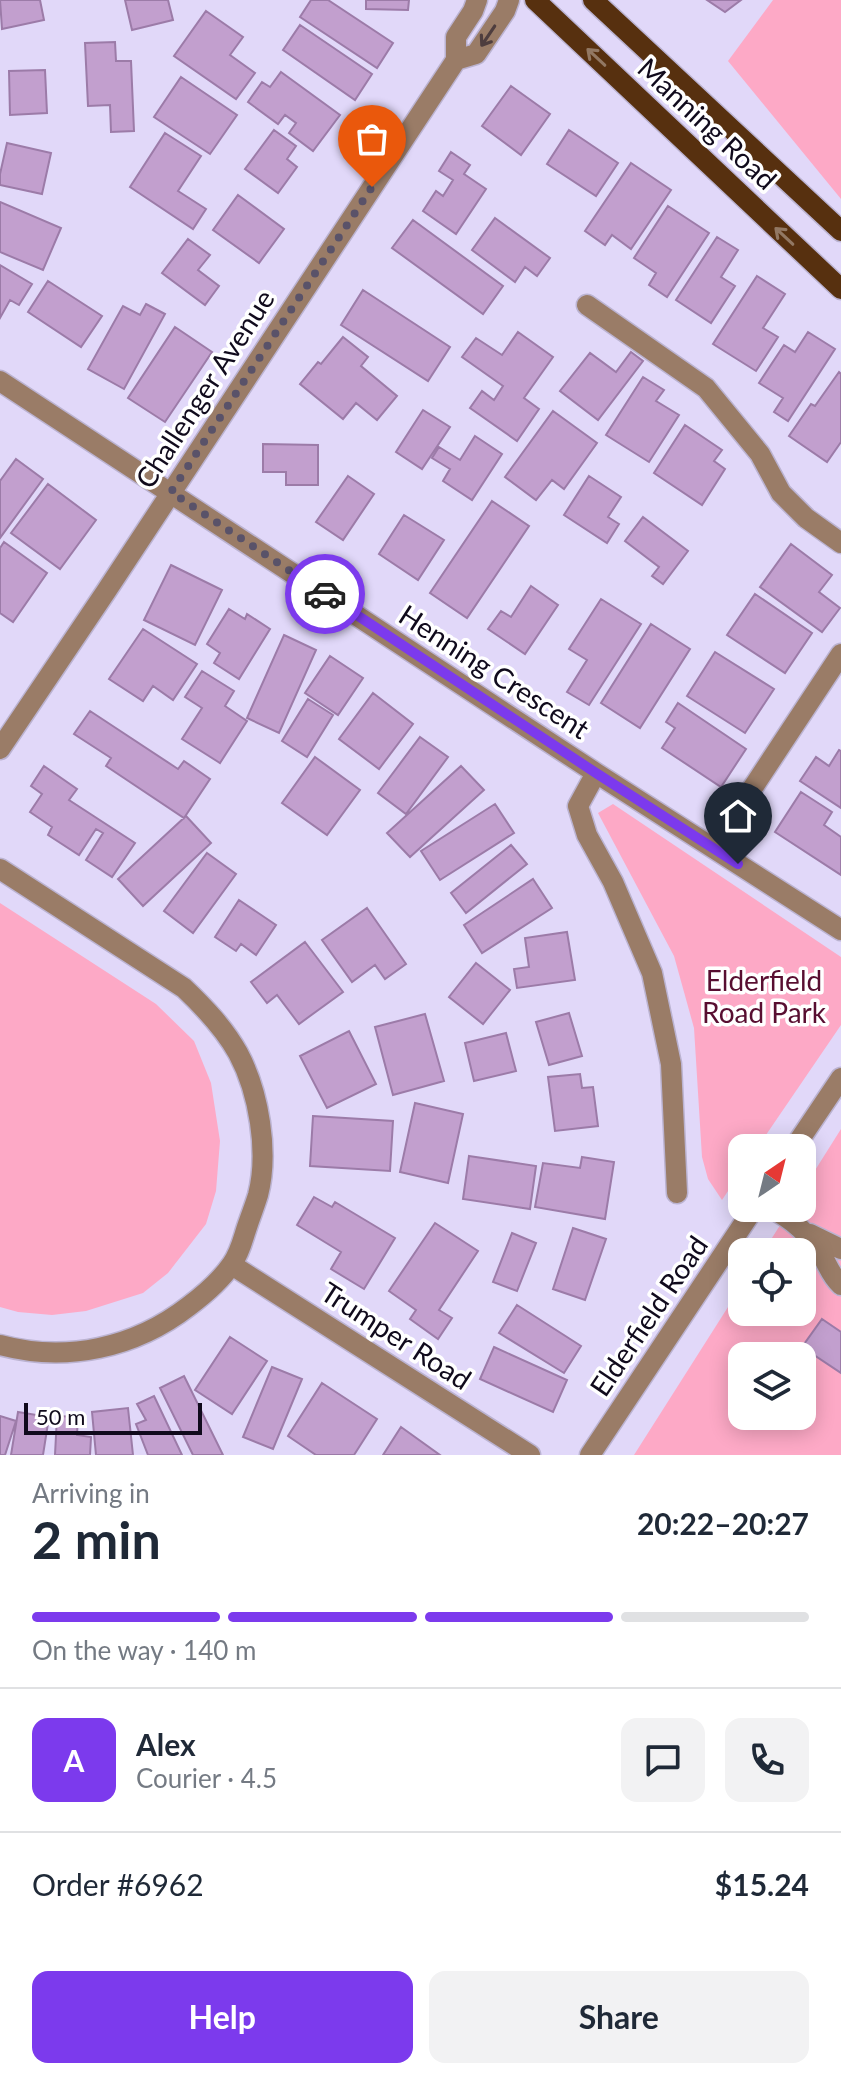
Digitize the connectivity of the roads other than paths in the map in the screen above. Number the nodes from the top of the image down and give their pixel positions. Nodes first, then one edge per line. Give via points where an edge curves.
1 (477, 0) edge
2 (509, 0) edge
3 (535, 0) edge
4 (593, 0) edge
5 (456, 60) junction
6 (841, 231) edge
7 (841, 289) edge
8 (587, 305) dead end
9 (0, 381) edge
10 (171, 492) junction
11 (841, 543) edge
12 (841, 654) edge
13 (0, 749) edge
14 (596, 773) junction
15 (713, 848) junction
16 (0, 869) edge
17 (841, 930) edge
18 (841, 1078) edge
19 (803, 1134) edge
20 (677, 1193) dead end
21 (745, 1222) edge
22 (794, 1222) edge
23 (803, 1230) junction
24 (841, 1249) edge
25 (232, 1265) junction
26 (841, 1285) edge
27 (0, 1345) edge
28 (530, 1455) edge
29 (590, 1455) edge

1 - 5 street, Challenger Avenue via 456,37
2 -> 5 street, Challenger Avenue via 476,54
7 -> 3 main road, Manning Road
4 - 6 main road, Manning Road
5 - 10 street, Challenger Avenue
8 - 11 street via 706,388 760,454 781,493
9 - 10 street, Henning Crescent
10 - 13 street, Challenger Avenue
10 - 14 street, Henning Crescent
12 - 15 street
14 - 15 street, Henning Crescent
14 - 20 street, Henning Crescent via 578,806 652,973 671,1064
15 - 17 street, Henning Crescent
16 - 25 street via 184,988 209,1012 239,1055 262,1127 262,1155 259,1193
18 - 19 street
21 - 29 street, Elderfield Road
22 - 23 street
23 - 24 street
23 - 26 street
25 - 27 street via 175,1318 116,1345 41,1353
25 - 28 street, Trumper Road

